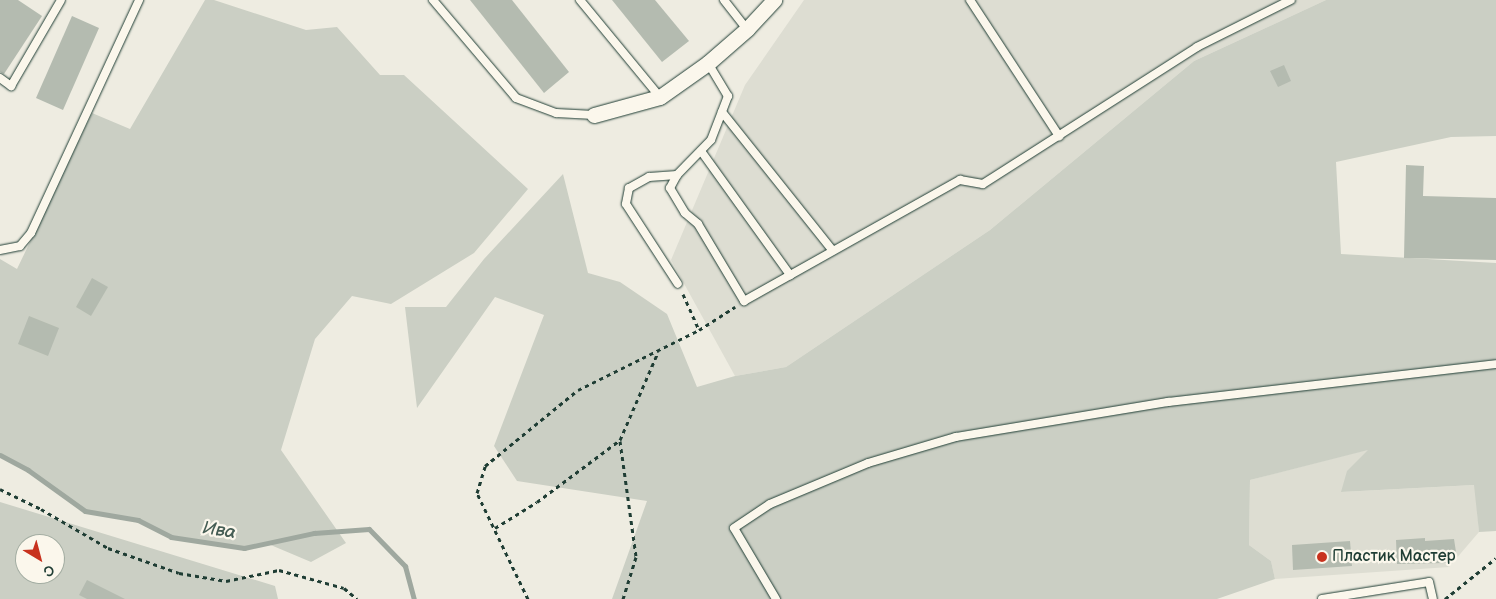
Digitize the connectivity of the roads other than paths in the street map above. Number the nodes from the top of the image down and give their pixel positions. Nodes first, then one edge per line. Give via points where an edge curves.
1 (62, 0) edge
2 (139, 0) edge
3 (434, 0) edge
4 (580, 0) edge
5 (724, 0) edge
6 (774, 0) edge
7 (970, 0) edge
8 (1291, 0) edge
9 (747, 29) junction
10 (708, 63) junction
11 (0, 78) edge
12 (660, 97) junction
13 (722, 112) junction
14 (594, 115) joint
15 (1059, 136) junction
16 (701, 151) junction
17 (677, 175) junction
18 (0, 250) edge
19 (832, 250) junction
20 (790, 275) junction
21 (678, 284) road end
22 (1496, 364) edge
23 (776, 599) edge
24 (1322, 599) edge
25 (1433, 599) edge

1 - 11 lane via 11,86
2 - 18 lane via 31,233 20,246
3 - 14 lane via 516,98 556,113
4 - 12 lane
5 - 9 lane
6 - 9 street
7 - 15 lane
8 - 15 lane via 1197,47
9 - 10 street
10 - 12 street
10 - 13 lane via 728,96
12 - 14 street
13 - 16 lane via 711,140
13 - 19 lane
15 - 19 lane via 983,184 960,180
16 - 17 lane
16 - 20 lane
17 - 20 lane via 670,188 685,213 698,224 744,301
17 - 21 lane via 649,177 629,188 626,204
19 - 20 lane
22 - 23 lane via 1158,404 956,437 868,463 770,504 734,528
24 - 25 lane via 1429,582

